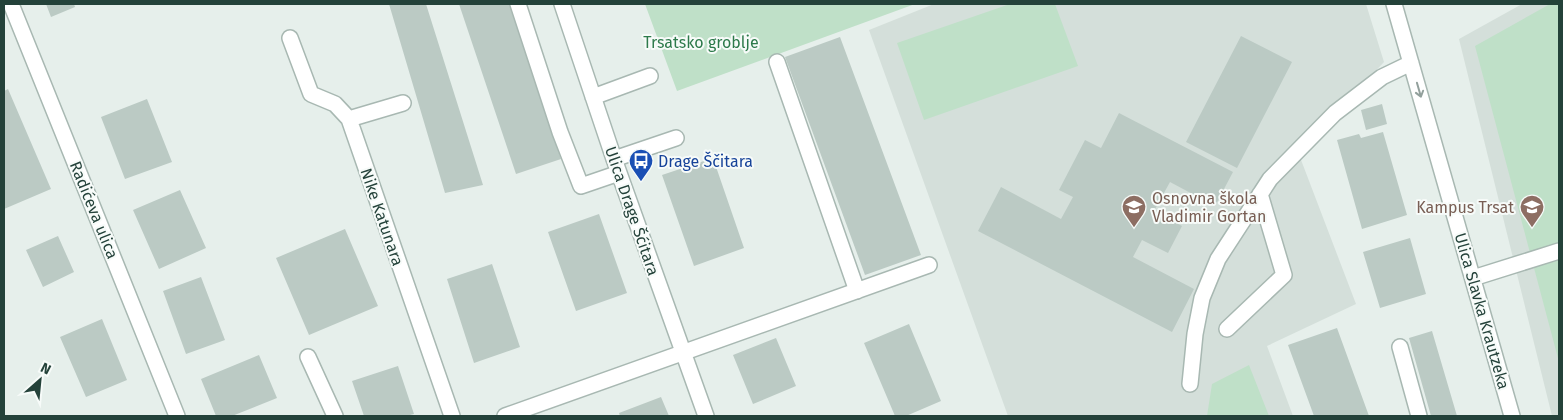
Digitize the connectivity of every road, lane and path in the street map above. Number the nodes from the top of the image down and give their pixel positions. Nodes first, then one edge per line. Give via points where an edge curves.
1 (11, 4) edge
2 (518, 4) edge
3 (562, 4) edge
4 (1399, 6) edge
5 (290, 38) dead end
6 (777, 62) dead end
7 (1411, 63) junction
8 (650, 76) dead end
9 (593, 97) junction
10 (403, 103) dead end
11 (349, 119) junction
12 (676, 138) dead end
13 (617, 166) junction
14 (1260, 194) junction
15 (1559, 251) edge
16 (928, 265) dead end
17 (1473, 278) junction
18 (857, 291) junction
19 (1227, 329) dead end
20 (1400, 347) dead end
21 (682, 354) junction
22 (308, 357) dead end
23 (1190, 384) dead end
24 (177, 416) edge
25 (335, 416) edge
26 (452, 416) edge
27 (505, 416) edge
28 (706, 416) edge
29 (1419, 416) edge
30 (1512, 416) edge

1 - 24 street, Radićeva ulica
2 - 13 street via 581,186
3 - 9 street, Ulica Drage Šćitara
4 - 7 street, Ulica Slavka Krautzeka
5 - 11 street, Nike Katunara via 311,94 335,104
6 - 18 street
7 - 14 street via 1382,77 1335,113 1270,179
7 -> 17 street, Ulica Slavka Krautzeka
8 - 9 street
9 - 13 street, Ulica Drage Šćitara
10 - 11 street
11 - 26 street, Nike Katunara
12 - 13 street
13 - 21 street, Ulica Drage Šćitara
14 - 19 street via 1284,276
14 - 23 street via 1218,259 1202,298
15 - 17 street
16 - 18 street
17 - 30 street, Ulica Slavka Krautzeka
18 - 21 street
20 - 29 street
21 - 27 street
21 - 28 street, Ulica Drage Šćitara
22 - 25 street

